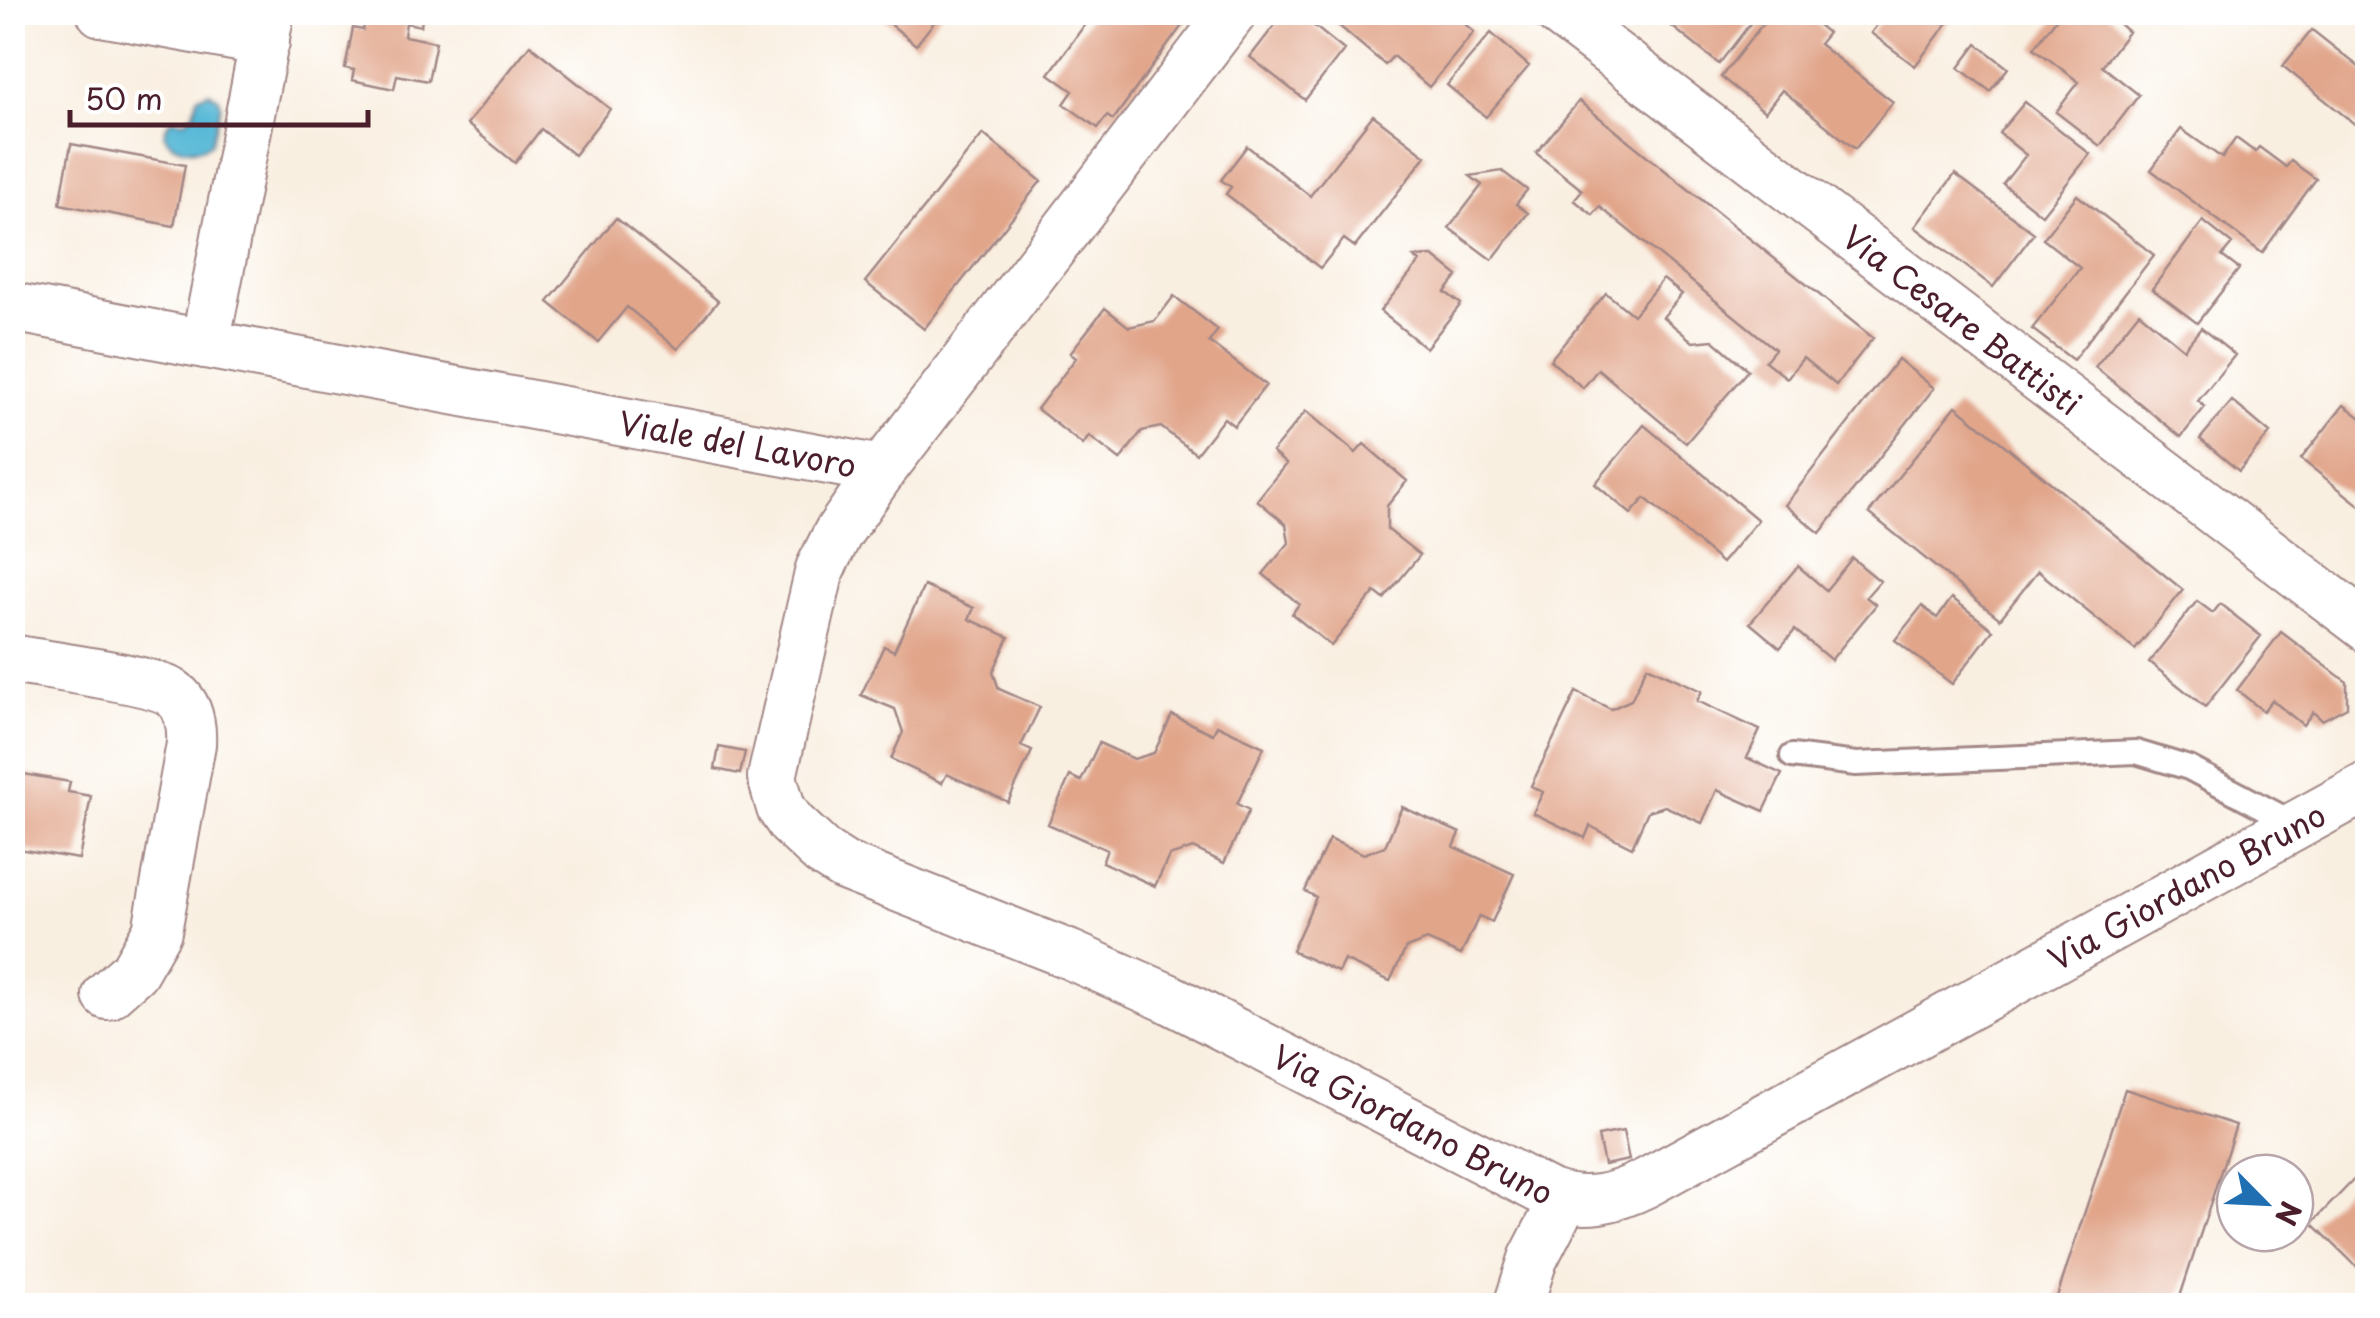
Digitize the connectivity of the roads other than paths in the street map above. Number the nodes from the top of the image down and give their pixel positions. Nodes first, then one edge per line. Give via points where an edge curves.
1 (100, 12) edge
2 (1233, 12) edge
3 (1558, 12) edge
4 (267, 27) edge
5 (12, 306) edge
6 (205, 344) junction
7 (882, 470) junction
8 (2368, 628) edge
9 (12, 659) edge
10 (1792, 756) dead end
11 (2368, 786) edge
12 (2297, 825) junction
13 (107, 995) dead end
14 (1564, 1199) junction
15 (1518, 1306) edge

1 - 4 street
2 - 7 street, Viale del Lavoro
3 - 8 street, Via Cesare Battisti
4 - 6 street
5 - 6 street, Viale del Lavoro
6 - 7 street, Viale del Lavoro
7 - 14 street, Via Giordano Bruno via 820,569 773,762 780,808 806,838 861,874 1168,998
9 - 13 street via 164,688 189,717 191,744 157,931 134,971
10 - 12 lane via 1856,764 2136,752 2189,768
11 - 12 street, Via Giordano Bruno
12 - 14 street, Via Giordano Bruno via 1646,1183 1600,1200
14 - 15 street

